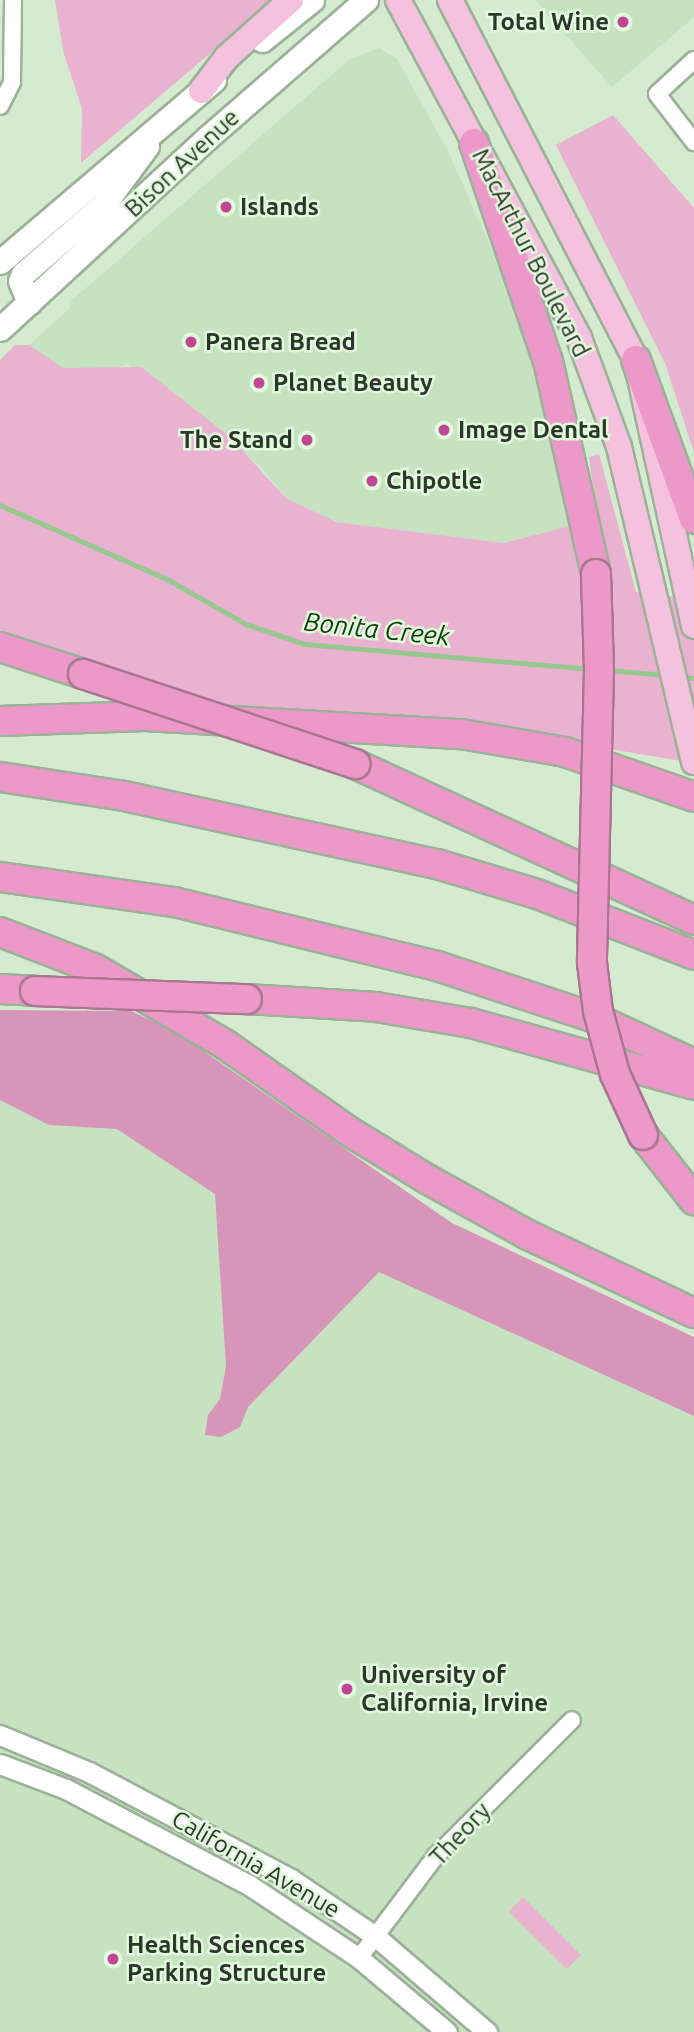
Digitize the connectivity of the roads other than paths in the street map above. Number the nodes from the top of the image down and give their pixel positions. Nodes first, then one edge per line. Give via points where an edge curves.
1 (13, 0) edge
2 (291, 0) edge
3 (312, 0) edge
4 (366, 0) edge
5 (398, 0) edge
6 (450, 0) edge
7 (694, 60) edge
8 (201, 91) junction
9 (0, 106) edge
10 (162, 124) junction
11 (694, 142) edge
12 (474, 143) junction
13 (0, 261) edge
14 (0, 282) edge
15 (29, 303) junction
16 (0, 329) edge
17 (636, 360) junction
18 (694, 519) edge
19 (694, 626) edge
20 (0, 647) edge
21 (0, 721) edge
22 (694, 762) edge
23 (0, 777) edge
24 (694, 797) edge
25 (0, 877) edge
26 (694, 920) edge
27 (0, 932) edge
28 (694, 956) edge
29 (0, 989) edge
30 (694, 1064) edge
31 (694, 1085) edge
32 (694, 1200) edge
33 (694, 1313) edge
34 (572, 1720) dead end
35 (0, 1735) edge
36 (0, 1765) edge
37 (375, 1936) junction
38 (359, 1958) junction
39 (447, 2032) edge
40 (487, 2032) edge

1 - 9 street via 12,82
2 - 8 main road via 227,57
3 - 8 main road, Bison Avenue
4 - 15 main road, Bison Avenue via 207,138
5 - 12 main road, MacArthur Boulevard
6 - 17 main road, MacArthur Boulevard
7 - 11 street via 657,94
8 - 10 main road, Bison Avenue
10 - 13 main road, Bison Avenue
10 - 15 main road via 112,195 23,274 20,281
12 - 22 main road, MacArthur Boulevard via 579,338 619,447
12 - 32 highway, bridge via 548,361 596,574 599,671 592,963 598,1011 615,1074 643,1135
13 - 14 main road
13 - 15 street
15 - 16 main road, Bison Avenue
17 - 18 highway
17 - 19 main road, MacArthur Boulevard
20 - 26 highway, bridge via 355,764
21 - 24 highway via 145,716 461,734 565,752
23 - 28 highway via 137,799 437,864 537,894
25 - 30 highway via 174,902 437,966 595,1018
27 - 33 highway via 96,969 226,1045 350,1132 427,1179 528,1235
29 - 31 highway, bridge via 376,1007 471,1023
34 - 37 street, Theory via 436,1856
35 - 37 street, California Avenue via 89,1772 213,1835 291,1879
36 - 38 street, California Avenue via 66,1789 152,1831 249,1885
37 - 38 street, Theory
37 - 40 street, California Avenue
38 - 39 street, California Avenue

